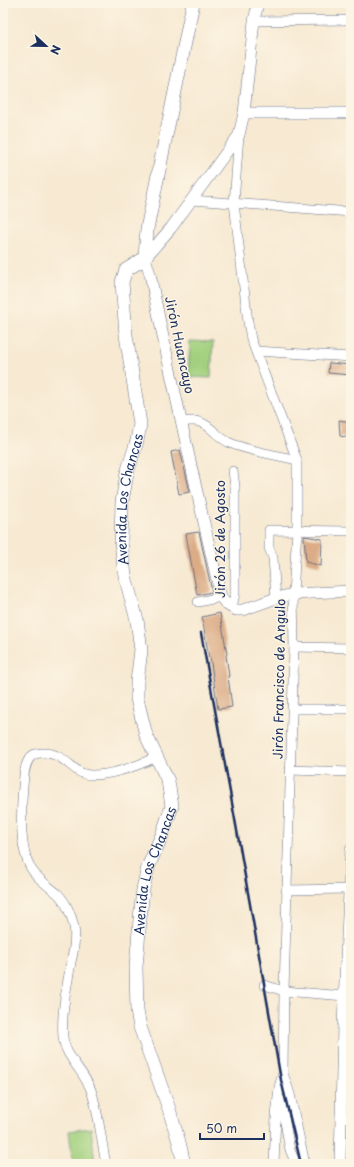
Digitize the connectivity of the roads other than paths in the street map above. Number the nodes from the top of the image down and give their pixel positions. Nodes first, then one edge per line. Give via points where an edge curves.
1 (186, 3) edge
2 (193, 3) edge
3 (258, 3) edge
4 (190, 20) junction
5 (351, 20) edge
6 (254, 21) junction
7 (244, 113) junction
8 (351, 113) edge
9 (239, 135) junction
10 (192, 200) junction
11 (234, 203) junction
12 (351, 212) edge
13 (145, 258) junction
14 (256, 351) junction
15 (351, 357) edge
16 (183, 422) junction
17 (297, 460) junction
18 (233, 471) dead end
19 (297, 530) junction
20 (351, 531) edge
21 (351, 591) edge
22 (293, 594) junction
23 (221, 597) junction
24 (276, 598) junction
25 (198, 602) dead end
26 (232, 607) junction
27 (294, 647) junction
28 (351, 648) edge
29 (292, 709) junction
30 (351, 709) edge
31 (156, 757) junction
32 (290, 770) junction
33 (351, 772) edge
34 (351, 850) edge
35 (350, 889) edge
36 (286, 890) junction
37 (264, 985) dead end
38 (284, 991) junction
39 (346, 996) junction
40 (283, 1073) junction
41 (279, 1087) junction
42 (346, 1117) edge
43 (106, 1164) edge
44 (184, 1164) edge
45 (274, 1164) edge
46 (296, 1164) edge
47 (305, 1164) edge
48 (340, 1164) edge

1 - 4 street
2 - 4 highway
3 - 6 main road
4 - 13 highway via 147,229
5 - 6 street
6 - 7 main road
7 - 8 main road
7 - 9 main road
9 - 10 main road
9 - 11 street, Jirón Francisco de Angulo
10 - 11 street
10 - 13 main road via 172,228
11 - 12 street
11 - 14 street, Jirón Francisco de Angulo via 248,322
13 - 16 main road, Jirón Huancayo
13 - 31 highway, Avenida Los Chancas via 126,270 122,282 126,335 140,424 122,502 121,542 125,576 137,620 141,650 137,699 146,735
14 - 15 street
14 - 17 street, Jirón Francisco de Angulo
16 - 17 street via 192,420 203,423 229,442
16 - 23 main road, Jirón Huancayo
17 - 19 street, Jirón Francisco de Angulo
18 - 26 street, Jirón 26 de Agosto via 235,594
19 - 20 street
19 - 22 street, Jirón Francisco de Angulo
19 - 24 street via 268,530
21 - 22 main road
22 - 24 main road
22 - 27 street, Jirón Francisco de Angulo
23 - 25 street
23 - 26 main road
24 - 26 main road via 244,610
27 - 28 street
27 - 29 street, Jirón Francisco de Angulo
29 - 30 street
29 - 32 street, Jirón Francisco de Angulo
31 - 43 street via 134,767 91,776 81,773 63,758 40,753 32,756 27,762 24,774 24,846 35,874 60,896 74,925 74,948 64,1000 63,1040 67,1052 84,1074 91,1090
31 - 44 highway, Avenida Los Chancas via 168,781 172,806 148,867 143,889 136,966 137,1011
32 - 33 street
32 - 36 street, Jirón Francisco de Angulo
34 - 35 main road
35 - 36 street
35 - 39 main road
36 - 38 street, Jirón Francisco de Angulo
37 - 38 street
38 - 39 street
38 - 40 street, Jirón Francisco de Angulo
39 - 42 main road
40 - 41 street, Jirón Francisco de Angulo
40 - 47 street
41 - 45 street, Jirón Francisco de Angulo
41 - 46 street via 290,1150
42 - 48 main road

